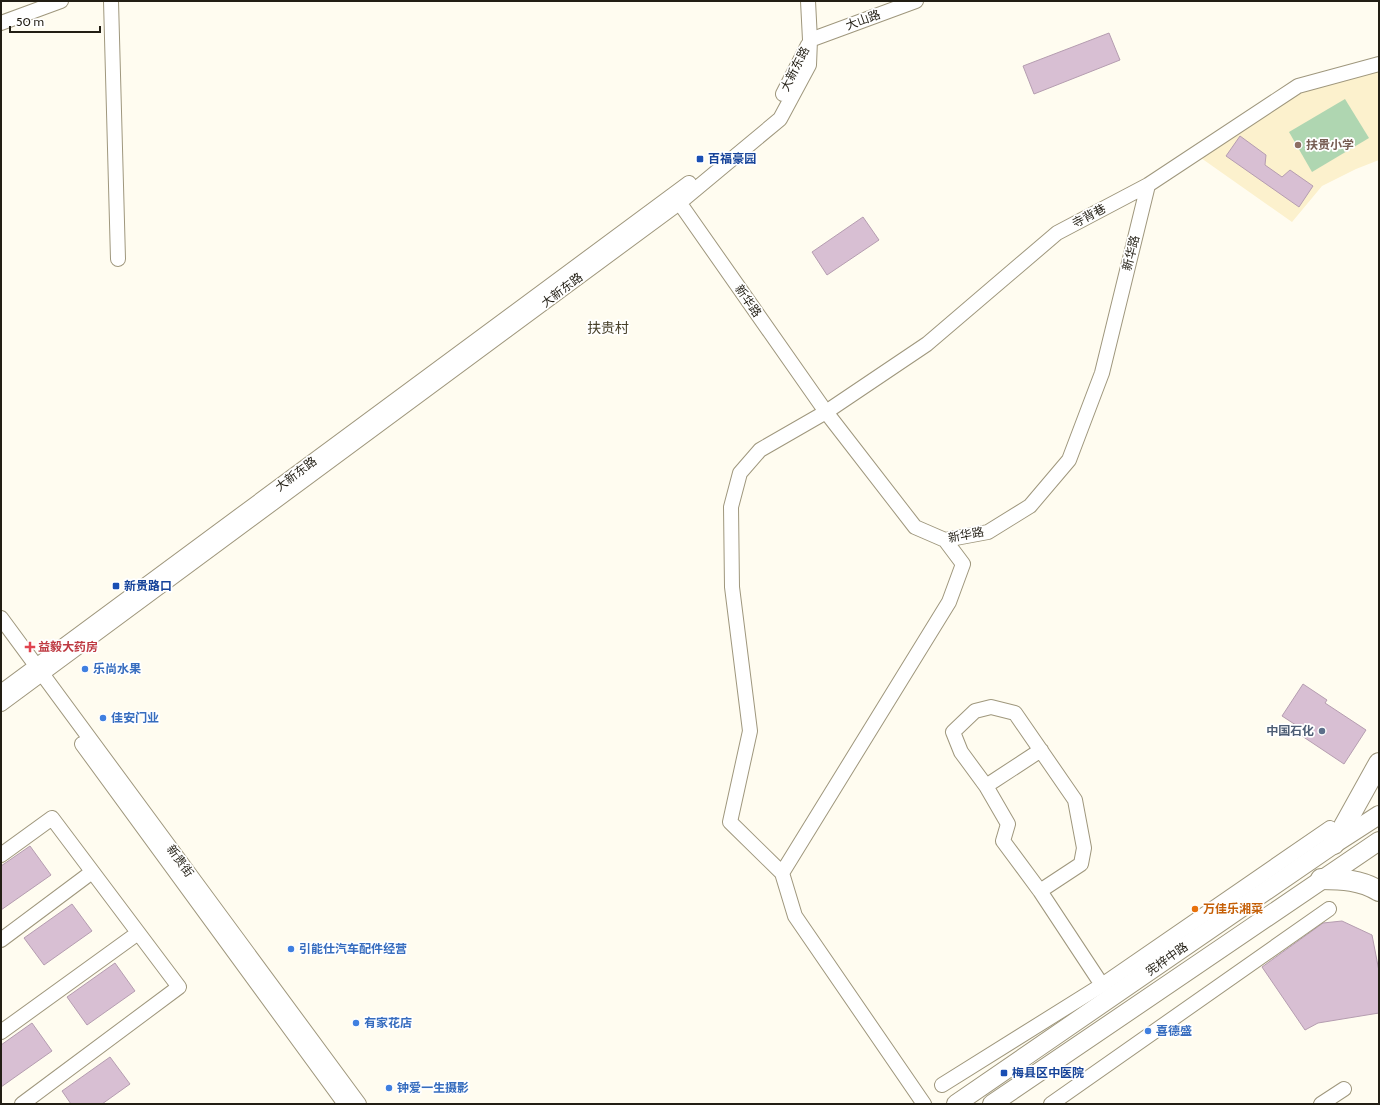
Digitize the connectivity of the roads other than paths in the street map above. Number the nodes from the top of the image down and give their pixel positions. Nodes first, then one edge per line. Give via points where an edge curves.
1 (61, 1) edge
2 (111, 1) edge
3 (808, 1) edge
4 (916, 1) edge
5 (1, 23) edge
6 (810, 40) junction
7 (1379, 64) edge
8 (1148, 185) junction
9 (676, 199) junction
10 (118, 259) dead end
11 (826, 412) junction
12 (945, 540) junction
13 (1, 618) edge
14 (1, 634) edge
15 (36, 673) junction
16 (1, 692) edge
17 (1, 704) edge
18 (1041, 750) junction
19 (1379, 763) edge
20 (986, 786) junction
21 (1379, 815) edge
22 (1332, 836) junction
23 (1379, 841) edge
24 (1, 855) edge
25 (92, 872) junction
26 (782, 873) junction
27 (1322, 879) junction
28 (1040, 891) junction
29 (1379, 891) edge
30 (1329, 909) dead end
31 (138, 933) junction
32 (1, 940) edge
33 (1102, 985) junction
34 (1, 1032) edge
35 (942, 1085) dead end
36 (1344, 1089) dead end
37 (22, 1104) edge
38 (344, 1104) edge
39 (359, 1104) edge
40 (924, 1104) edge
41 (956, 1104) edge
42 (992, 1104) edge
43 (1051, 1104) edge
44 (1321, 1104) edge

1 - 5 street
2 - 10 street
3 - 6 street
4 - 6 street, 大山路
6 - 9 street, 大新东路 via 774,112
7 - 8 street, 寺背巷 via 1298,86
8 - 11 street, 寺背巷 via 1057,233 927,344
8 - 12 street, 新华路 via 1102,373 1068,460 1030,506 988,532
9 - 11 street, 新华路
9 - 15 street, 大新东路
11 - 12 street, 新华路 via 915,527
11 - 26 street, 寺背巷 via 760,450 740,472 731,507 732,587 750,731 730,822
12 - 26 street via 964,564 949,602
13 - 15 street, 新贵街
14 - 15 street, 新贵街
15 - 16 street
15 - 17 street
15 - 38 street, 新贵街
15 - 39 street, 新贵街
18 - 20 street
18 - 20 street via 1015,713 991,707 975,710 952,732 961,752
18 - 28 street via 1075,800 1084,848 1082,864
19 - 22 highway
20 - 28 street via 1008,824 1003,841
21 - 22 main road, 宪梓中路
22 - 33 street
22 - 41 main road, 宪梓中路
23 - 27 main road, 宪梓中路
24 - 25 street via 52,818
25 - 31 street
25 - 32 street
26 - 40 street via 795,916
27 - 29 highway via 1360,882
27 - 42 main road, 宪梓中路
28 - 33 street
30 - 43 street
31 - 34 street
31 - 37 street via 179,987
33 - 35 street
36 - 44 street

